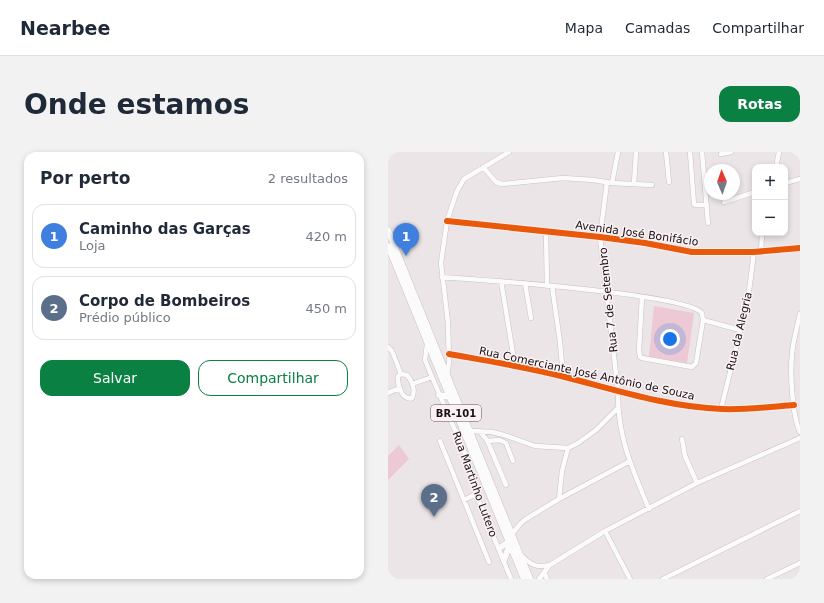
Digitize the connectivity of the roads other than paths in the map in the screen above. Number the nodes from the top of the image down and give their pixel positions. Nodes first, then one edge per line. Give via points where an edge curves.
1 (509, 152) edge
2 (618, 152) edge
3 (636, 152) edge
4 (666, 152) edge
5 (690, 152) edge
6 (702, 152) edge
7 (731, 152) edge
8 (779, 152) edge
9 (721, 154) dead end
10 (777, 164) edge
11 (483, 167) junction
12 (800, 179) edge
13 (607, 182) junction
14 (668, 182) dead end
15 (612, 183) junction
16 (788, 183) edge
17 (634, 184) junction
18 (652, 185) dead end
19 (752, 193) edge
20 (724, 202) dead end
21 (707, 205) junction
22 (447, 221) junction
23 (708, 223) dead end
24 (388, 230) edge
25 (546, 231) junction
26 (762, 236) edge
27 (600, 237) junction
28 (388, 246) edge
29 (800, 248) edge
30 (754, 252) junction
31 (761, 252) junction
32 (442, 276) junction
33 (501, 281) junction
34 (525, 284) junction
35 (549, 286) junction
36 (606, 292) junction
37 (642, 296) junction
38 (800, 314) edge
39 (531, 318) dead end
40 (703, 320) junction
41 (740, 330) junction
42 (428, 343) junction
43 (388, 347) edge
44 (449, 354) junction
45 (515, 366) junction
46 (401, 374) junction
47 (447, 375) junction
48 (563, 376) junction
49 (432, 377) junction
50 (412, 384) junction
51 (400, 388) junction
52 (618, 391) junction
53 (388, 393) edge
54 (439, 394) junction
55 (450, 397) junction
56 (794, 405) junction
57 (454, 408) junction
58 (617, 409) junction
59 (721, 409) junction
60 (449, 416) junction
61 (470, 431) junction
62 (478, 431) junction
63 (800, 432) edge
64 (800, 438) edge
65 (682, 439) dead end
66 (440, 441) dead end
67 (488, 441) junction
68 (568, 448) junction
69 (513, 460) dead end
70 (630, 461) junction
71 (697, 483) junction
72 (506, 485) dead end
73 (476, 494) junction
74 (559, 499) junction
75 (464, 500) junction
76 (649, 509) junction
77 (800, 512) edge
78 (605, 531) junction
79 (512, 534) junction
80 (509, 543) junction
81 (499, 548) junction
82 (520, 554) junction
83 (504, 560) junction
84 (489, 562) dead end
85 (800, 563) edge
86 (550, 565) junction
87 (544, 572) junction
88 (511, 579) edge
89 (524, 579) edge
90 (530, 579) edge
91 (538, 579) edge
92 (547, 579) edge
93 (630, 579) edge
94 (664, 579) edge
95 (768, 579) edge

1 - 11 street
2 - 15 street
3 - 17 street
4 - 14 street
5 - 21 street via 694,204
6 - 21 street
7 - 9 street
8 - 10 street
11 - 13 street via 494,180 502,184 563,178
11 - 22 street via 461,184
12 - 16 street
13 - 15 street
13 - 27 street, Rua 7 de Setembro
15 - 17 street
17 - 18 street
19 - 20 street
21 - 23 street
22 - 25 street, Avenida José Bonifácio
22 - 32 street
24 - 47 highway, BR-101
25 - 27 street, Avenida José Bonifácio
25 - 35 street
26 - 31 street
27 - 30 street, Avenida José Bonifácio via 692,252
27 - 36 street, Rua 7 de Setembro
28 - 42 highway, BR-101
29 - 31 street, Avenida José Bonifácio
30 - 31 street, Avenida José Bonifácio
30 - 41 street, Rua da Alegria via 748,299
32 - 33 street
32 - 44 street
33 - 34 street
33 - 45 street
34 - 35 street
34 - 39 street
35 - 36 street
35 - 48 street via 560,342
36 - 37 street
36 - 52 street, Rua 7 de Setembro
37 - 40 street via 694,308 702,313
37 - 40 street via 639,350 640,357 646,360 692,366 696,363
38 - 56 street via 792,354
40 - 41 street
41 - 59 street, Rua da Alegria
42 - 49 street, Rua Martinho Lutero via 425,360
42 - 55 highway, BR-101
43 - 46 street
44 - 45 street, Rua Comerciante José Antônio de Souza
44 - 47 street
45 - 48 street, Rua Comerciante José Antônio de Souza
46 - 50 street via 407,375
46 - 51 street via 398,378
47 - 61 highway, BR-101
48 - 52 street, Rua Comerciante José Antônio de Souza
49 - 50 street
49 - 54 street, Rua Martinho Lutero
50 - 51 street via 414,394 410,399 406,398
51 - 53 street
52 - 58 street, Rua 7 de Setembro
52 - 59 street, Rua Comerciante José Antônio de Souza via 666,402
54 - 55 highway
54 - 60 street, Rua Martinho Lutero
55 - 57 highway, BR-101
56 - 59 street, Rua Comerciante José Antônio de Souza
56 - 63 street
57 - 60 highway
57 - 80 highway, BR-101
58 - 68 street via 596,430
58 - 70 street, Rua 7 de Setembro via 622,439
60 - 73 street, Rua Martinho Lutero via 470,465
61 - 62 street
61 - 79 highway, BR-101
62 - 67 street
62 - 68 street via 504,435 535,446
64 - 71 street
65 - 71 street via 684,456
66 - 75 street
67 - 69 street via 506,442
67 - 72 street
68 - 74 street
70 - 74 street
70 - 76 street, Rua 7 de Setembro
71 - 76 street
73 - 75 street
73 - 81 street, Rua Martinho Lutero
74 - 79 street via 526,519
75 - 84 street
76 - 78 street
77 - 94 street
78 - 86 street
78 - 93 street
79 - 82 highway, BR-101
80 - 81 highway
80 - 83 highway
80 - 89 highway, BR-101
81 - 83 street, Rua Martinho Lutero
82 - 86 street via 534,566
82 - 90 highway, BR-101
83 - 88 street, Rua Martinho Lutero
85 - 95 street
86 - 87 street
87 - 91 street
87 - 92 street

